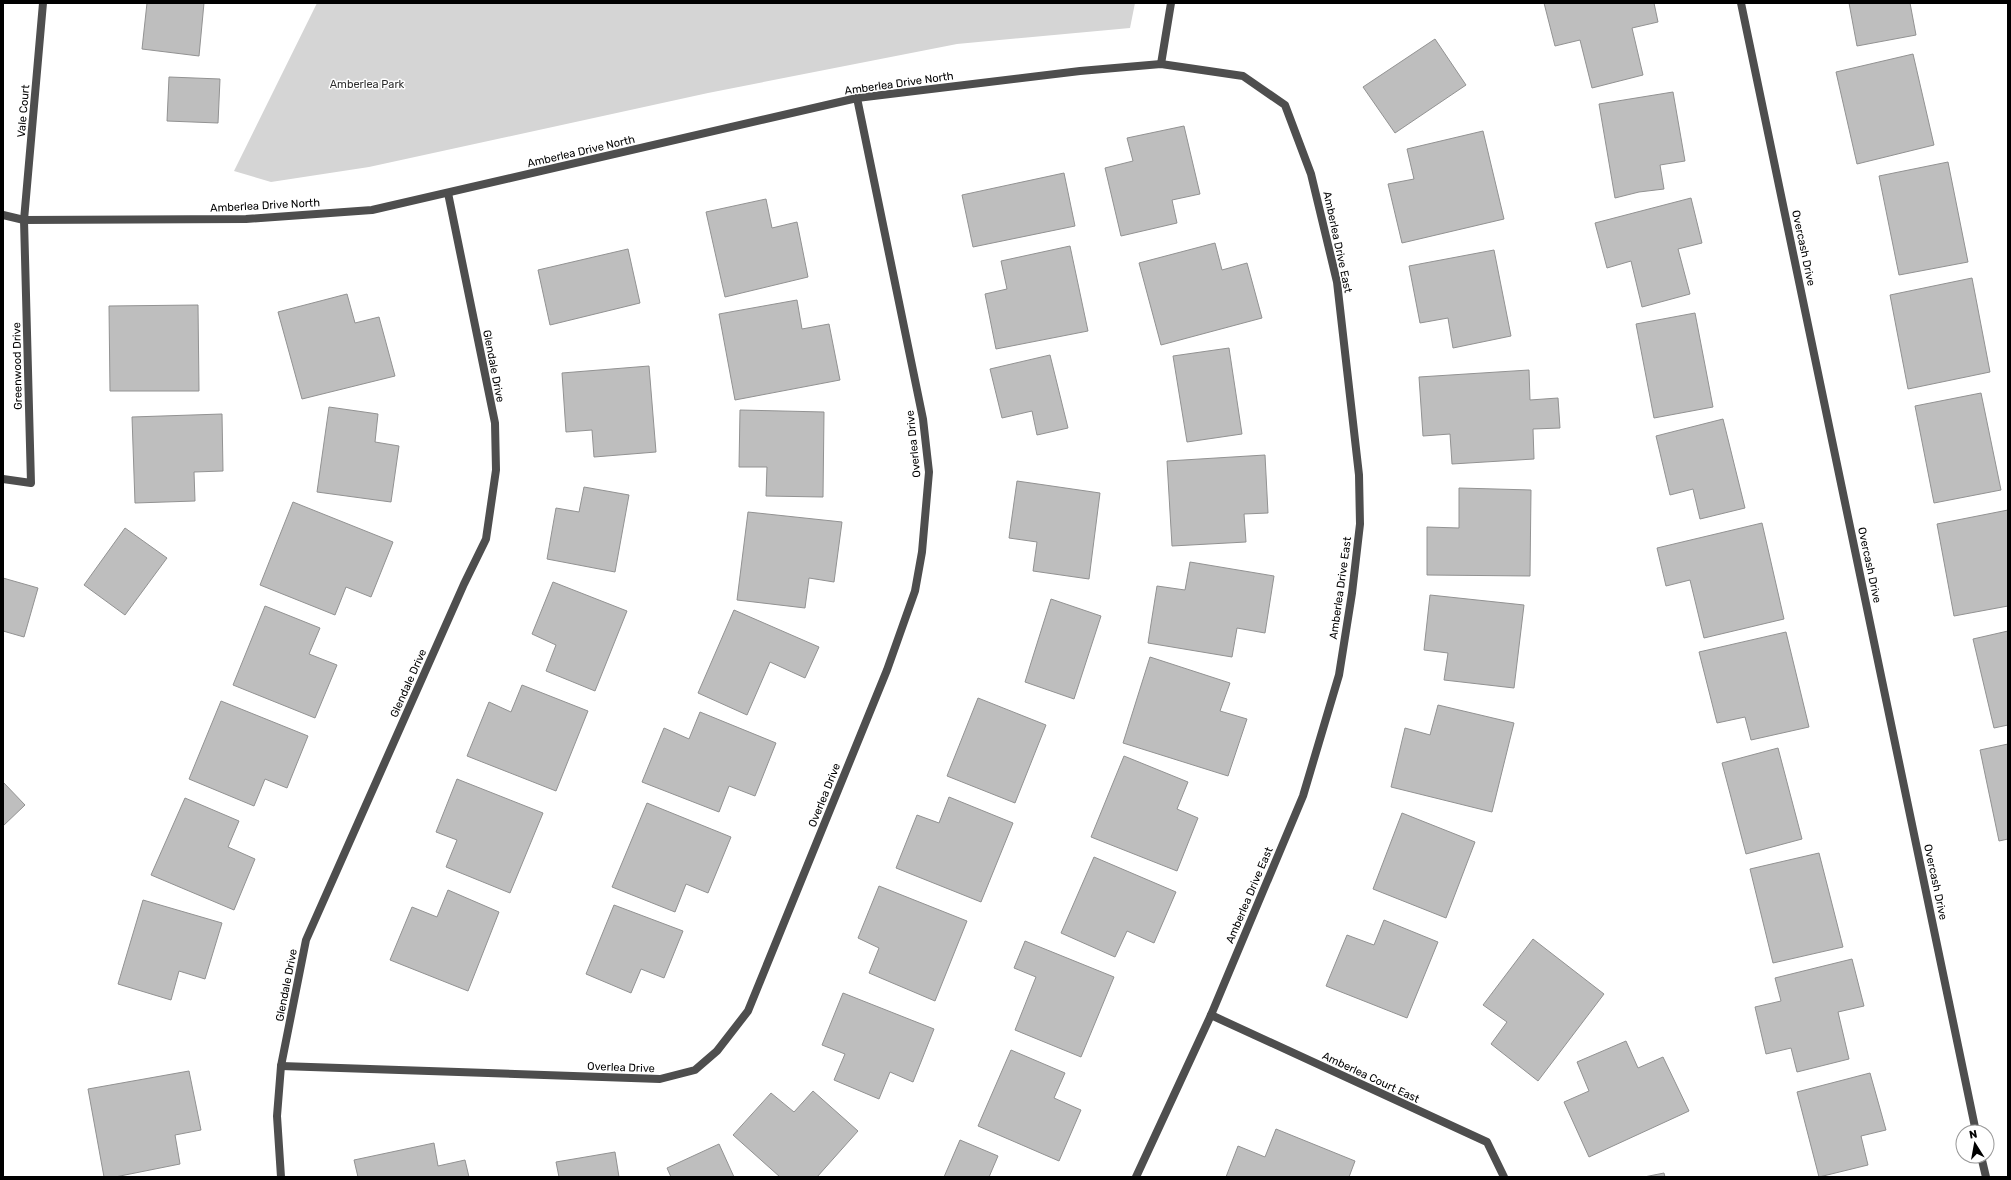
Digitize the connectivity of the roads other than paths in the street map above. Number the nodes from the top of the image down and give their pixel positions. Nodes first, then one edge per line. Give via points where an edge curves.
1 (43, 3) edge
2 (1171, 3) edge
3 (1741, 3) edge
4 (1161, 64) junction
5 (857, 98) junction
6 (448, 193) junction
7 (3, 216) edge
8 (24, 220) junction
9 (3, 480) edge
10 (1211, 1015) junction
11 (281, 1066) junction
12 (1974, 1124) edge
13 (1983, 1164) edge
14 (281, 1177) edge
15 (1136, 1177) edge
16 (1504, 1177) edge
17 (1986, 1177) edge

1 - 8 street, Vale Court
2 - 4 street
3 - 12 street, Overcash Drive
4 - 5 street, Amberlea Drive North via 1080,71
4 - 10 street, Amberlea Drive East via 1243,76 1286,105 1311,174 1337,282 1358,475 1360,524 1339,675 1303,796
5 - 6 street, Amberlea Drive North
5 - 11 street, Overlea Drive via 923,419 929,472 922,552 914,591 887,670 748,1011 717,1051 695,1070 660,1079
6 - 8 street, Amberlea Drive North via 372,210 254,218
6 - 11 street, Glendale Drive via 495,423 496,470 486,539 306,940
7 - 8 street, Amberlea Drive North
8 - 9 street, Greenwood Drive via 31,483
10 - 15 street, Amberlea Drive East
10 - 16 street, Amberlea Court East via 1487,1142
11 - 14 street, Glendale Drive via 277,1116
13 - 17 street

